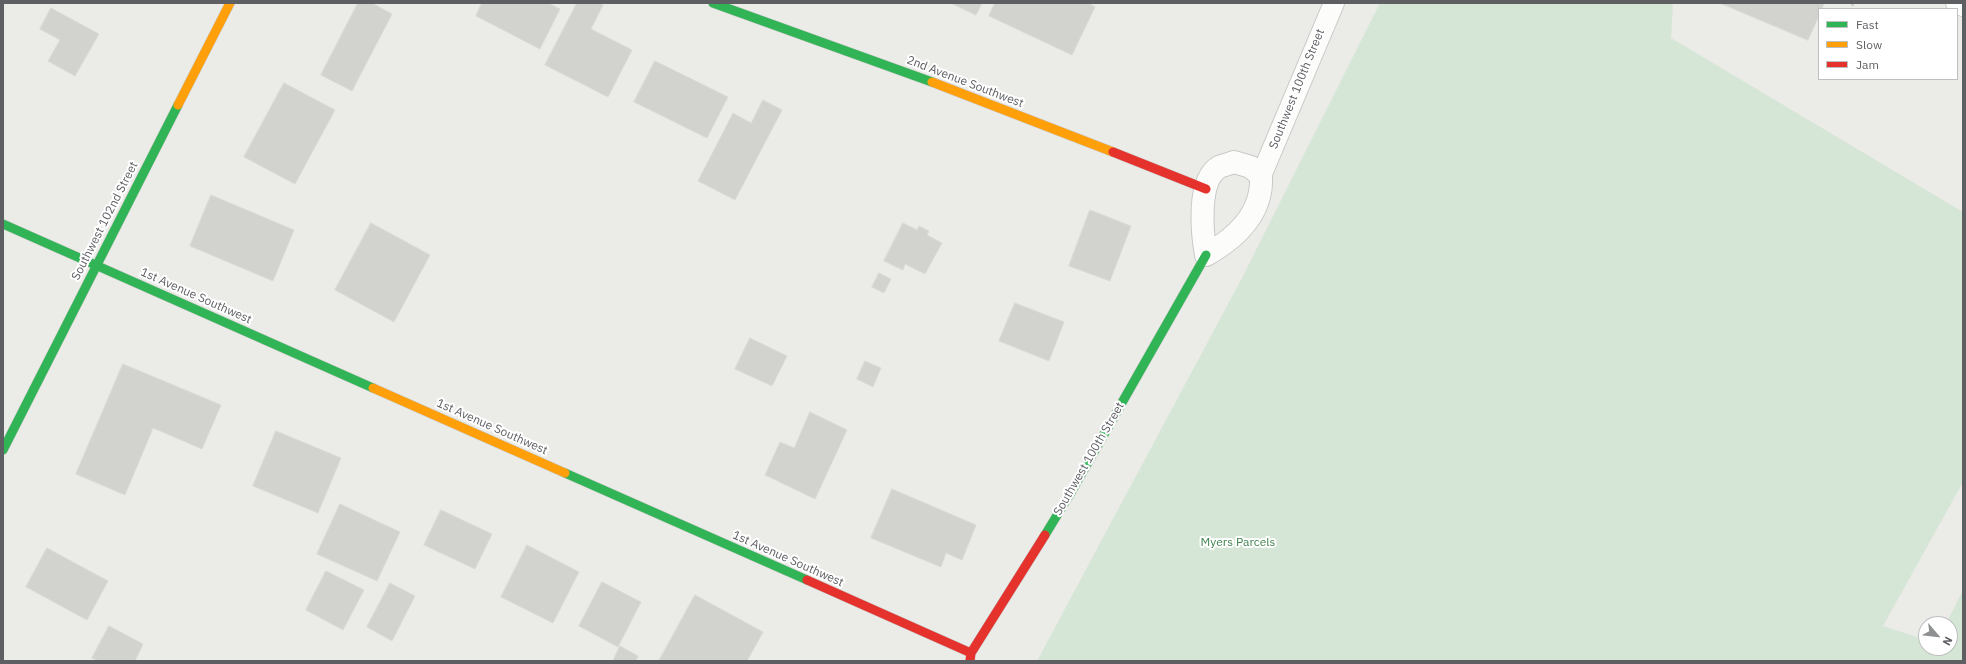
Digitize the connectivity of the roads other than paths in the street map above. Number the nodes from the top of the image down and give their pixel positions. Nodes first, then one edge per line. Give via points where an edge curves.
1 (230, 3) edge
2 (713, 3) edge
3 (1334, 3) edge
4 (1956, 3) edge
5 (1963, 6) edge
6 (1261, 176) junction
7 (1206, 189) junction
8 (3, 224) edge
9 (1206, 255) junction
10 (96, 264) junction
11 (3, 450) edge
12 (971, 657) edge

1 - 10 street, Southwest 102nd Street
2 - 7 street, 2nd Avenue Southwest via 949,88
3 - 6 lane, Southwest 100th Street
4 - 5 lane
6 - 7 street via 1251,167 1234,162 1218,168 1211,176
6 - 9 street, Southwest 100th Street via 1260,200 1254,212 1226,243
7 - 9 street via 1202,230
8 - 10 street, 1st Avenue Southwest
9 - 12 street, Southwest 100th Street via 1070,494
10 - 11 street, Southwest 102nd Street
10 - 12 street, 1st Avenue Southwest

